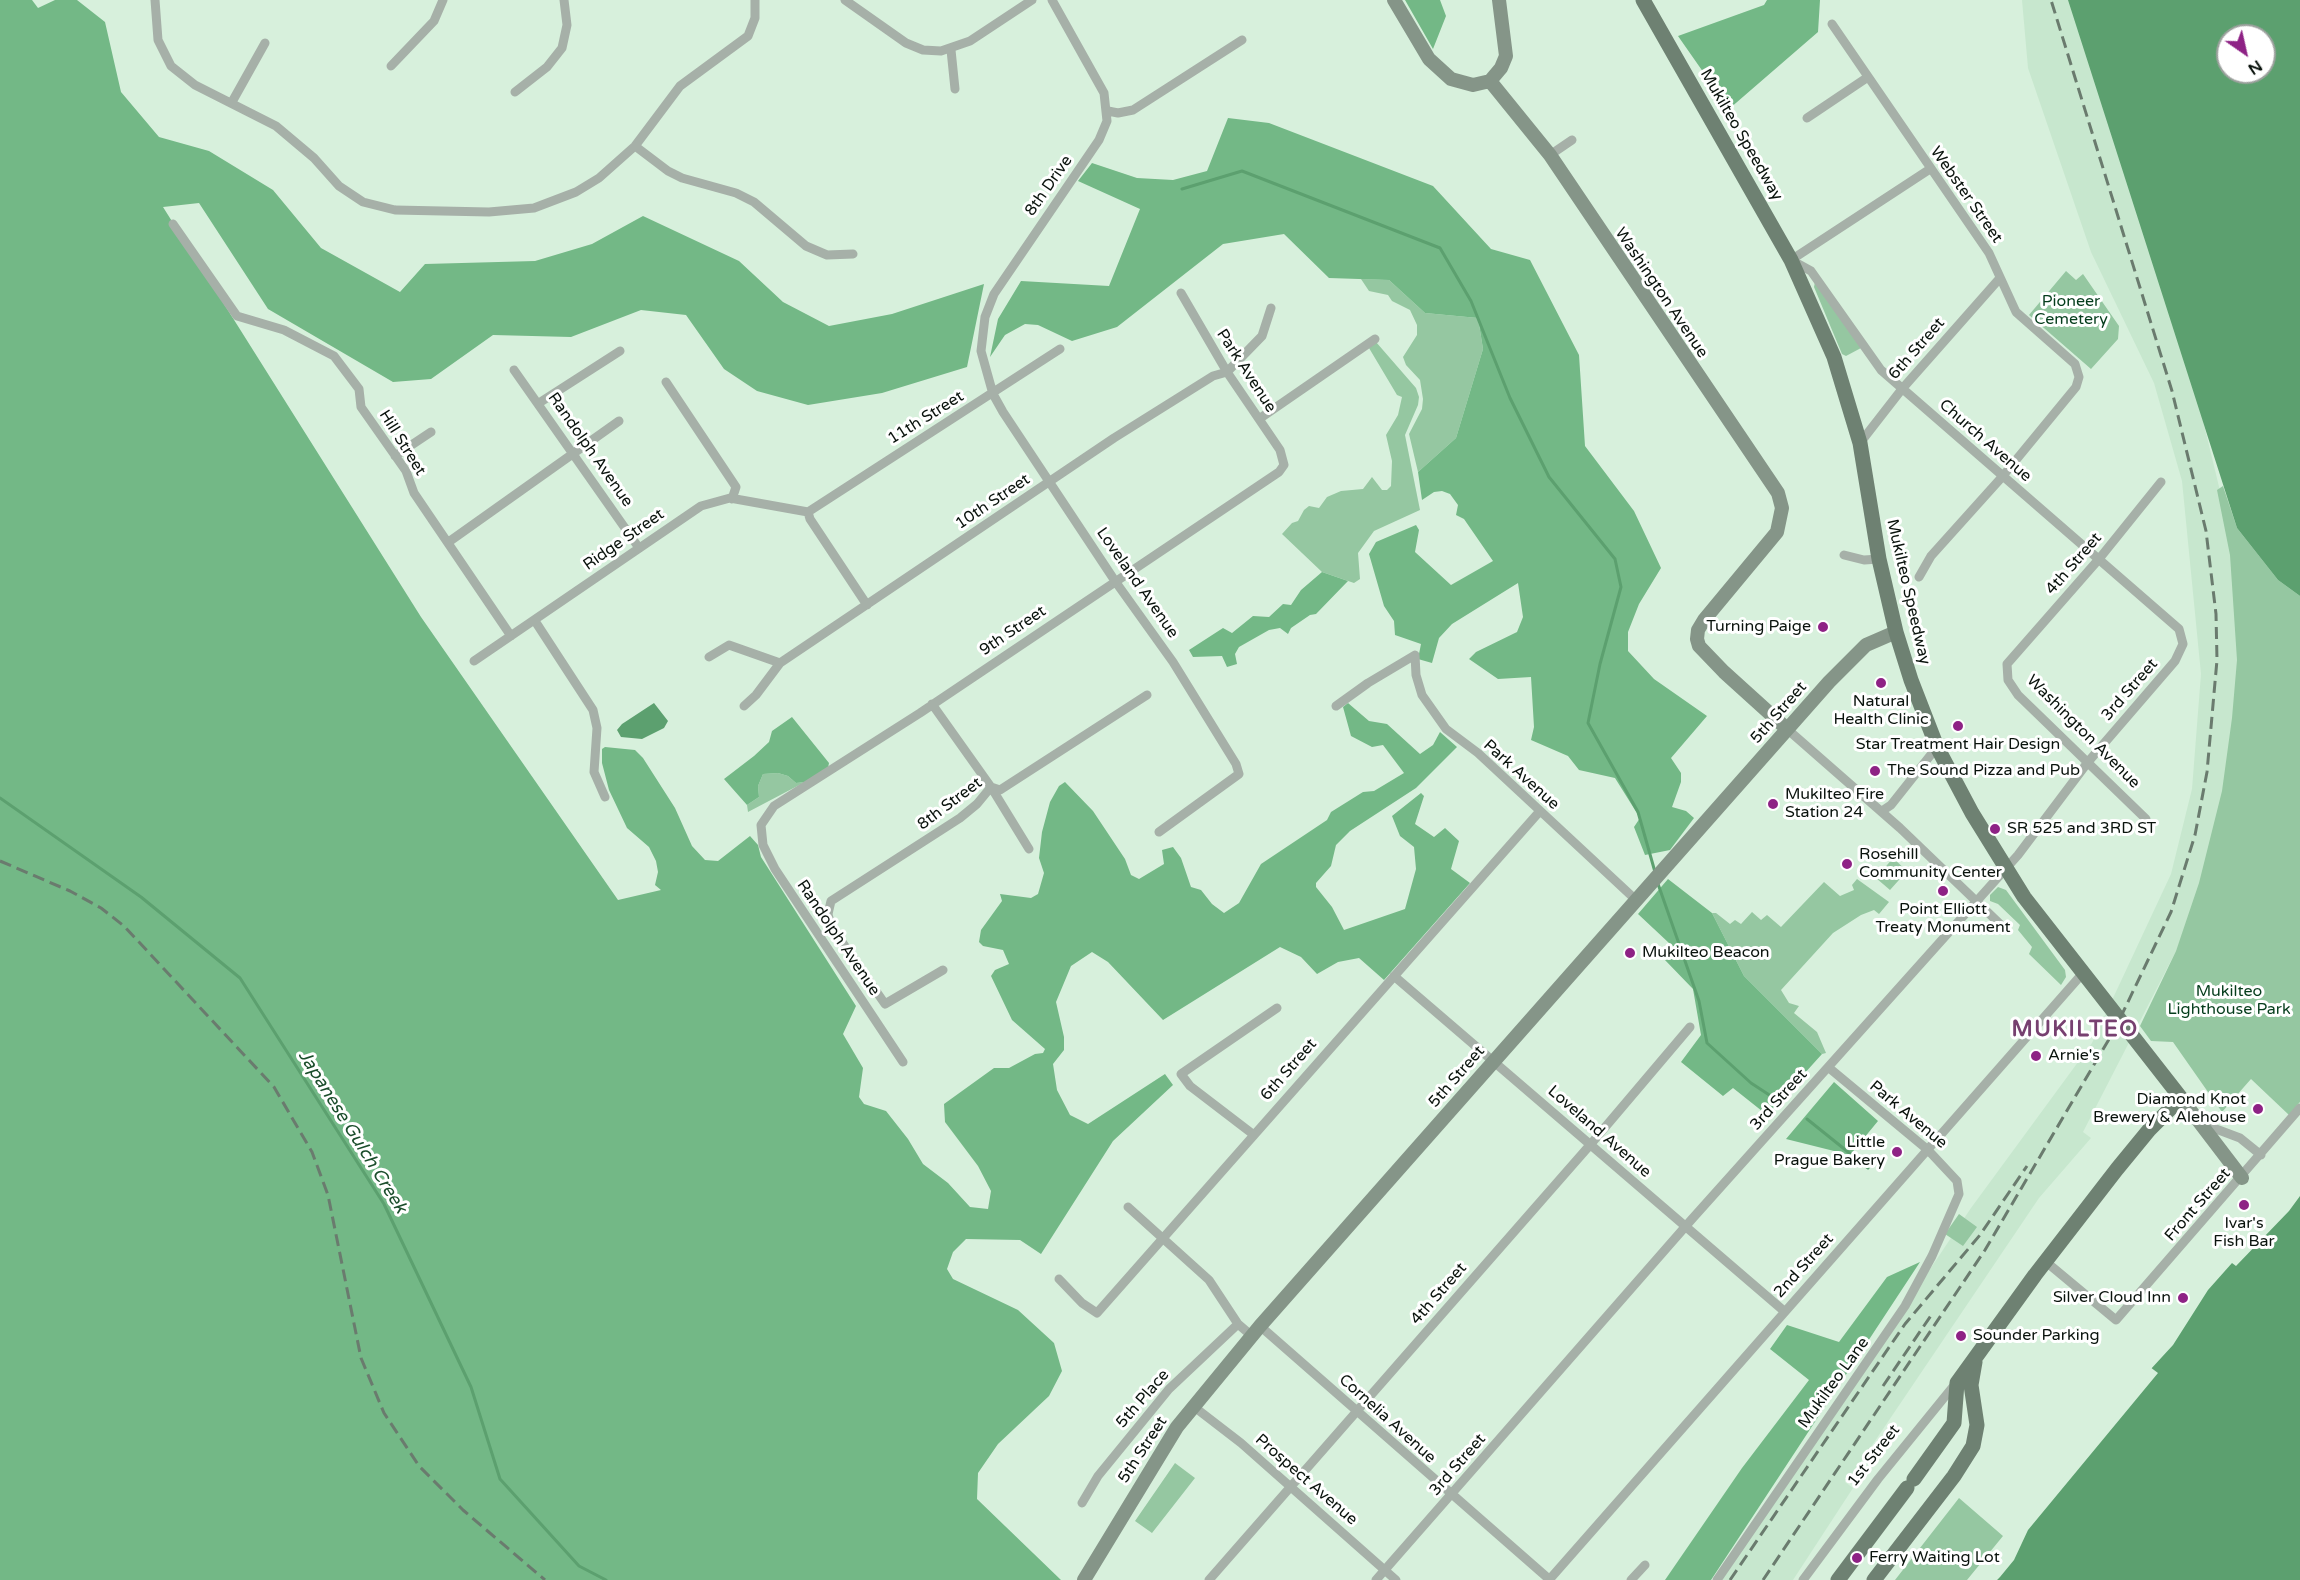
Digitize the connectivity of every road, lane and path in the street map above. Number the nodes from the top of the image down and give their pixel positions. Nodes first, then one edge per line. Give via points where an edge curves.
1 (155, 0) edge
2 (443, 0) edge
3 (564, 0) edge
4 (756, 0) edge
5 (845, 0) edge
6 (1032, 0) edge
7 (1052, 0) edge
8 (1394, 0) edge
9 (1499, 0) edge
10 (1643, 0) edge
11 (1832, 24) dead end
12 (1242, 40) dead end
13 (265, 43) dead end
14 (951, 50) junction
15 (391, 66) dead end
16 (1868, 77) junction
17 (1490, 81) junction
18 (956, 89) dead end
19 (515, 92) dead end
20 (232, 102) junction
21 (1108, 111) junction
22 (1807, 118) dead end
23 (1572, 140) dead end
24 (635, 147) junction
25 (1550, 155) junction
26 (1930, 169) junction
27 (172, 224) dead end
28 (853, 255) dead end
29 (1791, 260) junction
30 (2000, 278) junction
31 (1181, 293) dead end
32 (1271, 308) dead end
33 (1375, 339) dead end
34 (1060, 349) dead end
35 (620, 351) dead end
36 (514, 370) dead end
37 (1227, 372) junction
38 (666, 382) dead end
39 (1902, 390) junction
40 (993, 393) junction
41 (539, 404) junction
42 (1259, 419) junction
43 (619, 421) dead end
44 (431, 432) dead end
45 (1860, 443) junction
46 (574, 452) junction
47 (395, 456) junction
48 (1284, 465) joint
49 (2002, 477) junction
50 (1050, 481) junction
51 (2161, 482) dead end
52 (732, 499) junction
53 (808, 512) junction
54 (450, 541) junction
55 (639, 548) junction
56 (1844, 555) dead end
57 (1879, 559) junction
58 (2099, 559) junction
59 (1919, 577) dead end
60 (1115, 581) junction
61 (867, 605) junction
62 (535, 621) junction
63 (2179, 629) joint
64 (1896, 632) junction
65 (511, 636) junction
66 (709, 657) dead end
67 (474, 661) dead end
68 (780, 663) junction
69 (2007, 664) joint
70 (1147, 695) dead end
71 (932, 704) junction
72 (744, 706) dead end
73 (1336, 706) dead end
74 (1787, 729) junction
75 (1937, 747) junction
76 (2088, 762) junction
77 (990, 787) junction
78 (605, 797) dead end
79 (1540, 811) junction
80 (1882, 812) junction
81 (2146, 819) dead end
82 (761, 825) joint
83 (1159, 832) dead end
84 (1029, 849) dead end
85 (2006, 868) junction
86 (1636, 900) junction
87 (1976, 900) junction
88 (831, 901) joint
89 (2001, 925) dead end
90 (943, 970) dead end
91 (2083, 973) junction
92 (1394, 976) junction
93 (1277, 1008) dead end
94 (1690, 1027) dead end
95 (1493, 1061) junction
96 (903, 1062) dead end
97 (1828, 1067) junction
98 (2181, 1098) junction
99 (2300, 1108) edge
100 (2200, 1123) junction
101 (1254, 1135) junction
102 (1590, 1145) junction
103 (1928, 1150) junction
104 (2261, 1155) junction
105 (2242, 1178) junction
106 (1959, 1194) joint
107 (1128, 1207) dead end
108 (1686, 1227) junction
109 (1163, 1239) junction
110 (2045, 1261) junction
111 (1059, 1279) dead end
112 (1784, 1311) junction
113 (1238, 1324) junction
114 (1256, 1331) junction
115 (1976, 1356) junction
116 (1957, 1383) junction
117 (1193, 1406) junction
118 (1356, 1411) junction
119 (1289, 1486) junction
120 (1451, 1495) junction
121 (1082, 1503) dead end
122 (1645, 1565) dead end
123 (1385, 1570) junction
124 (1084, 1580) edge
125 (1209, 1580) edge
126 (1376, 1580) edge
127 (1396, 1580) edge
128 (1549, 1580) edge
129 (1631, 1580) edge
130 (1717, 1580) edge
131 (1803, 1580) edge
132 (1838, 1580) edge
133 (1874, 1580) edge

1 - 20 street via 158,40 171,66 195,85
2 - 15 street via 434,21
3 - 19 street via 567,25 562,48 547,67
4 - 24 street via 748,36 680,86
5 - 14 street via 906,43 923,50
6 - 14 street
7 - 21 street via 1104,93
8 - 17 main road via 1423,50 1451,79 1466,84
9 - 17 main road via 1506,56
10 - 29 main road, Mukilteo Speedway
11 - 16 street, Webster Street
12 - 21 street via 1133,110
13 - 20 street
14 - 18 street
16 - 22 street
16 - 26 street, Webster Street
17 - 25 main road, Washington Avenue
20 - 24 street via 285,133 339,186 363,202 395,210 489,212 534,208 586,187
21 - 40 street, 8th Drive via 1099,140 988,307 981,351
23 - 25 street
24 - 28 street via 682,178 742,195 806,246 827,255
25 - 74 main road, Washington Avenue via 1778,493 1782,508 1777,532 1698,630 1699,646
26 - 29 street
26 - 30 street, Webster Street via 1989,253
27 - 47 street, Hill Street via 237,316 284,330 334,356 359,389 361,407
29 - 39 street, Church Avenue via 1811,271 1881,370
29 - 45 main road, Mukilteo Speedway via 1834,357
30 - 39 street, 6th Street
30 - 49 street, Webster Street via 2016,312 2075,364 2079,377 2076,387
31 - 37 street, Park Avenue
32 - 37 street via 1262,336
33 - 42 street
34 - 40 street, 11th Street
35 - 41 street
36 - 41 street, Randolph Avenue
37 - 42 street, Park Avenue
37 - 50 street, 10th Street via 1213,376
38 - 52 street via 736,487
39 - 45 street, 6th Street
39 - 49 street, Church Avenue
40 - 50 street, Loveland Avenue
40 - 53 street, 11th Street
41 - 46 street, Randolph Avenue
42 - 48 street, Park Avenue via 1280,450
43 - 46 street
44 - 47 street
45 - 57 main road, Mukilteo Speedway
46 - 54 street
46 - 55 street, Randolph Avenue
47 - 54 street, Hill Street via 414,493
48 - 60 street, 9th Street via 1272,479
49 - 58 street, Church Avenue
49 - 59 street via 1931,556
50 - 60 street, Loveland Avenue
50 - 61 street, 10th Street
51 - 58 street, 4th Street
52 - 53 street, Ridge Street
52 - 55 street, Ridge Street via 701,506
53 - 61 street
54 - 65 street, Hill Street
55 - 62 street, Ridge Street
56 - 57 street
57 - 64 main road, Mukilteo Speedway
58 - 63 street, Church Avenue
58 - 69 street, 4th Street
60 - 71 street, 9th Street
60 - 83 street, Loveland Avenue via 1173,662 1239,774
61 - 68 street, 10th Street
62 - 65 street, Ridge Street
62 - 78 street via 593,710 597,728 594,771
63 - 76 street, 3rd Street via 2183,644 2175,662
64 - 74 main road, 5th Street via 1856,653
64 - 75 main road, Mukilteo Speedway
65 - 67 street, Ridge Street
66 - 68 street via 729,645
68 - 72 street, 10th Street
69 - 76 street, Washington Avenue via 2008,680 2018,695
70 - 77 street, 8th Street via 1000,790
71 - 77 street
71 - 82 street, 9th Street via 774,806
73 - 79 street, Park Avenue via 1415,655 1419,685 1446,729
74 - 80 street
74 - 86 main road, 5th Street
75 - 80 street
75 - 85 main road, Mukilteo Speedway
76 - 81 street, Washington Avenue
76 - 85 street, 3rd Street
77 - 84 street
77 - 88 street, 8th Street via 960,818
79 - 86 street, Park Avenue
79 - 92 street, 6th Street
80 - 87 street
82 - 96 street, Randolph Avenue via 763,845 775,870
85 - 87 street, 3rd Street
85 - 91 main road, Mukilteo Speedway
86 - 95 main road, 5th Street
87 - 89 street
87 - 97 street, 3rd Street
88 - 90 street, Randolph Avenue via 831,926 885,1004
91 - 98 main road, Mukilteo Speedway
91 - 103 street, 2nd Street
92 - 95 street, Loveland Avenue
92 - 101 street, 6th Street
93 - 101 street via 1181,1074 1190,1086
94 - 102 street, 4th Street
95 - 102 street, Loveland Avenue
95 - 114 main road, 5th Street
97 - 103 street, Park Avenue
97 - 108 street, 3rd Street
98 - 100 main road, Mukilteo Speedway
98 - 110 main road, 1st Street via 2149,1130
99 - 104 street, Front Street
100 - 104 street via 2240,1138
100 - 105 main road, Mukilteo Speedway
101 - 109 street, 6th Street
102 - 108 street, Loveland Avenue
102 - 118 street, 4th Street
103 - 106 street, Park Avenue via 1957,1181
103 - 112 street, 2nd Street
104 - 105 street, Front Street
105 - 110 street, Front Street via 2116,1320
106 - 130 street, Mukilteo Lane via 1905,1306
107 - 109 street
108 - 112 street, Loveland Avenue
108 - 120 street, 3rd Street
109 - 111 street, 6th Street via 1097,1313
109 - 113 street, Cornelia Avenue via 1209,1280
110 - 115 main road, 1st Street
112 - 128 street, 2nd Street
113 - 114 street, Cornelia Avenue
113 - 121 street, 5th Place via 1169,1389 1098,1476
114 - 117 main road, 5th Street
114 - 118 street, Cornelia Avenue
115 - 116 main road, 1st Street
115 - 133 main road via 1971,1377 1977,1425 1973,1446
116 - 131 street, 1st Street via 1878,1479
116 - 132 main road via 1954,1424
117 - 119 street, Prospect Avenue
117 - 124 main road, 5th Street
118 - 119 street, 4th Street
118 - 120 street, Cornelia Avenue
119 - 123 street, Prospect Avenue
119 - 125 street, 4th Street
120 - 123 street, 3rd Street
120 - 128 street, Cornelia Avenue
122 - 129 street
123 - 126 street, 3rd Street
123 - 127 street, Prospect Avenue

